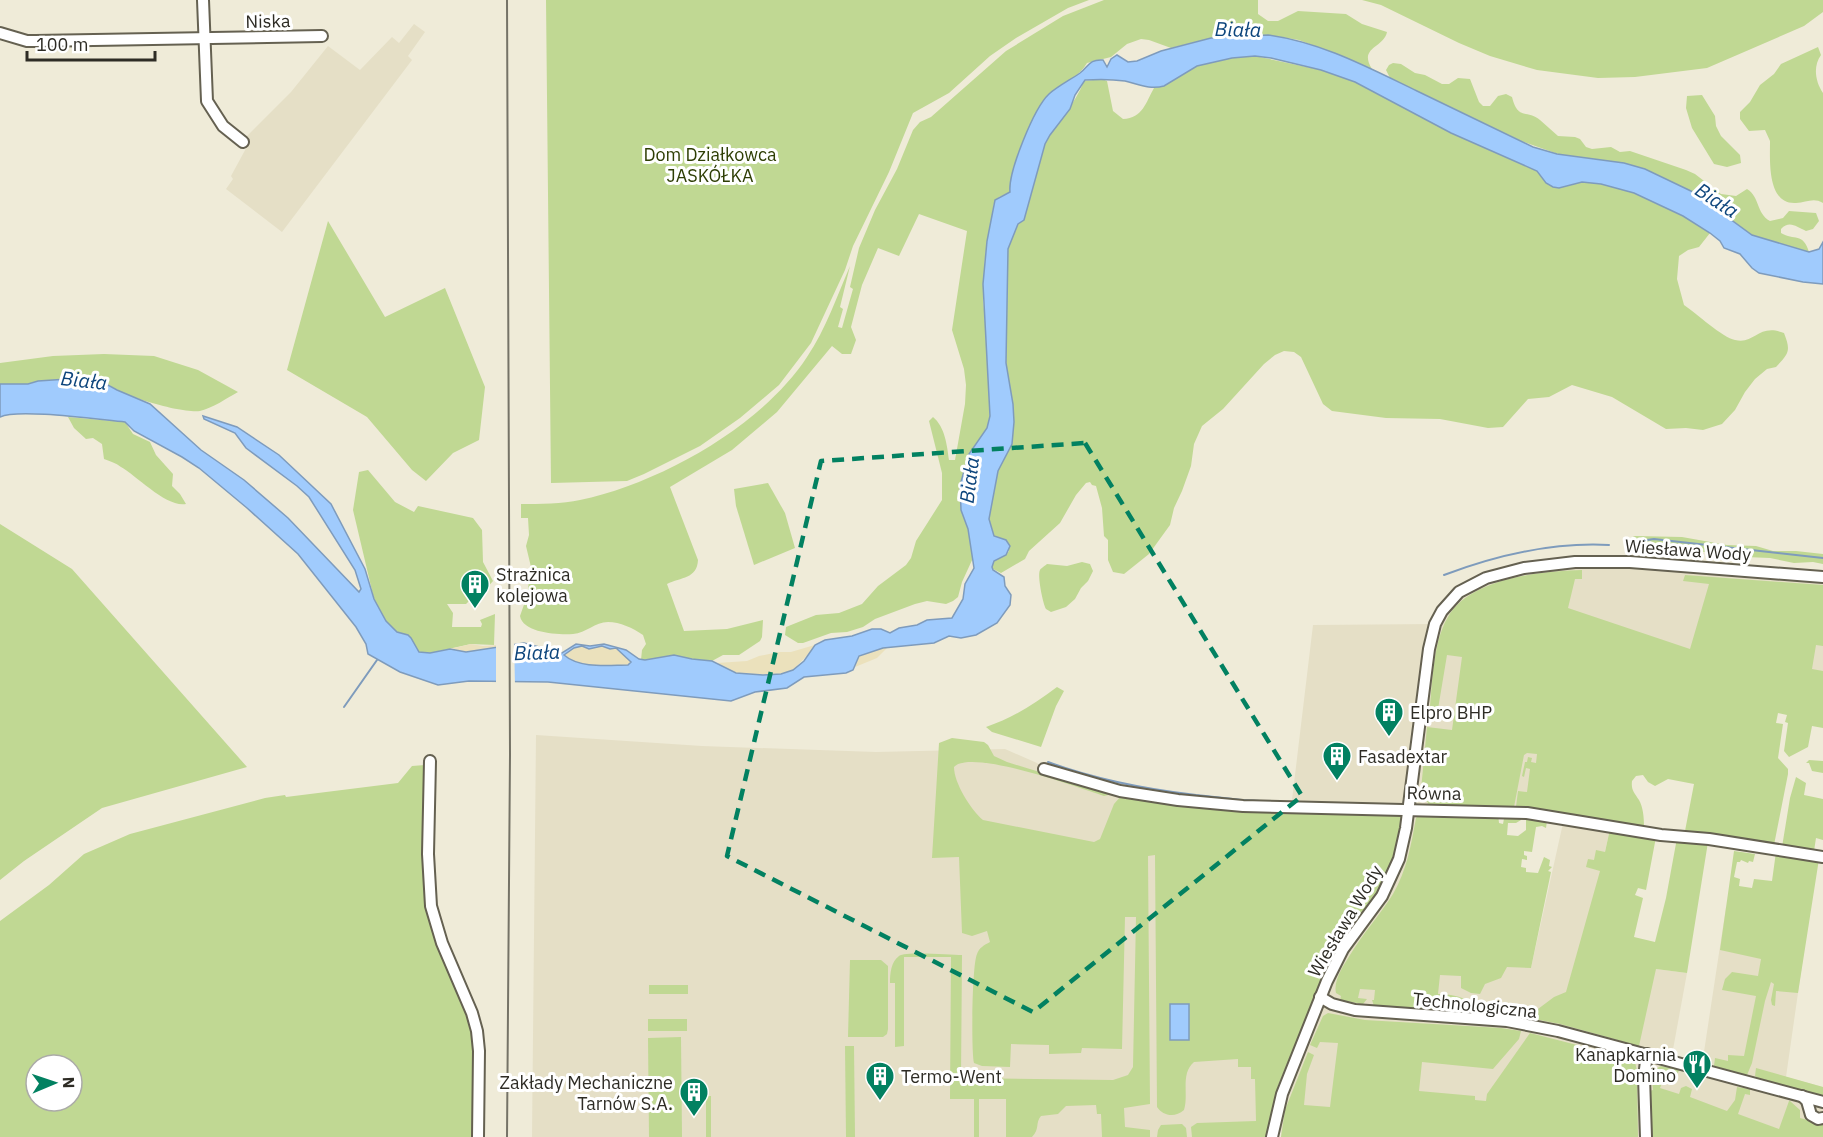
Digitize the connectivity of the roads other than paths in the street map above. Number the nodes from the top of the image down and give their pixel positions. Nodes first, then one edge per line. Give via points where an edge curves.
1 (203, 0) edge
2 (0, 33) edge
3 (322, 36) dead end
4 (204, 38) junction
5 (243, 142) dead end
6 (1823, 577) edge
7 (430, 761) dead end
8 (1044, 769) dead end
9 (1409, 809) junction
10 (1823, 857) edge
11 (1320, 997) junction
12 (1647, 1054) junction
13 (1802, 1096) junction
14 (1823, 1102) edge
15 (1823, 1118) edge
16 (478, 1137) edge
17 (1272, 1137) edge
18 (1646, 1137) edge

1 - 4 street
2 - 4 street, Niska via 27,41
3 - 4 street, Niska
4 - 5 street via 207,101 223,126
6 - 9 street, Wiesława Wody via 1649,563 1575,562 1515,570 1471,584 1449,600 1435,624
7 - 16 street via 431,906 477,1031
8 - 9 street, Równa via 1120,791 1178,800 1243,806
9 - 10 street, Równa via 1527,813
9 - 11 street, Wiesława Wody via 1401,852 1387,886 1343,949
11 - 12 street, Technologiczna via 1355,1010 1507,1021
11 - 17 street, Wiesława Wody via 1282,1094
12 - 13 street, Technologiczna
12 - 18 street
13 - 14 street, Technologiczna
13 - 15 street via 1811,1115

